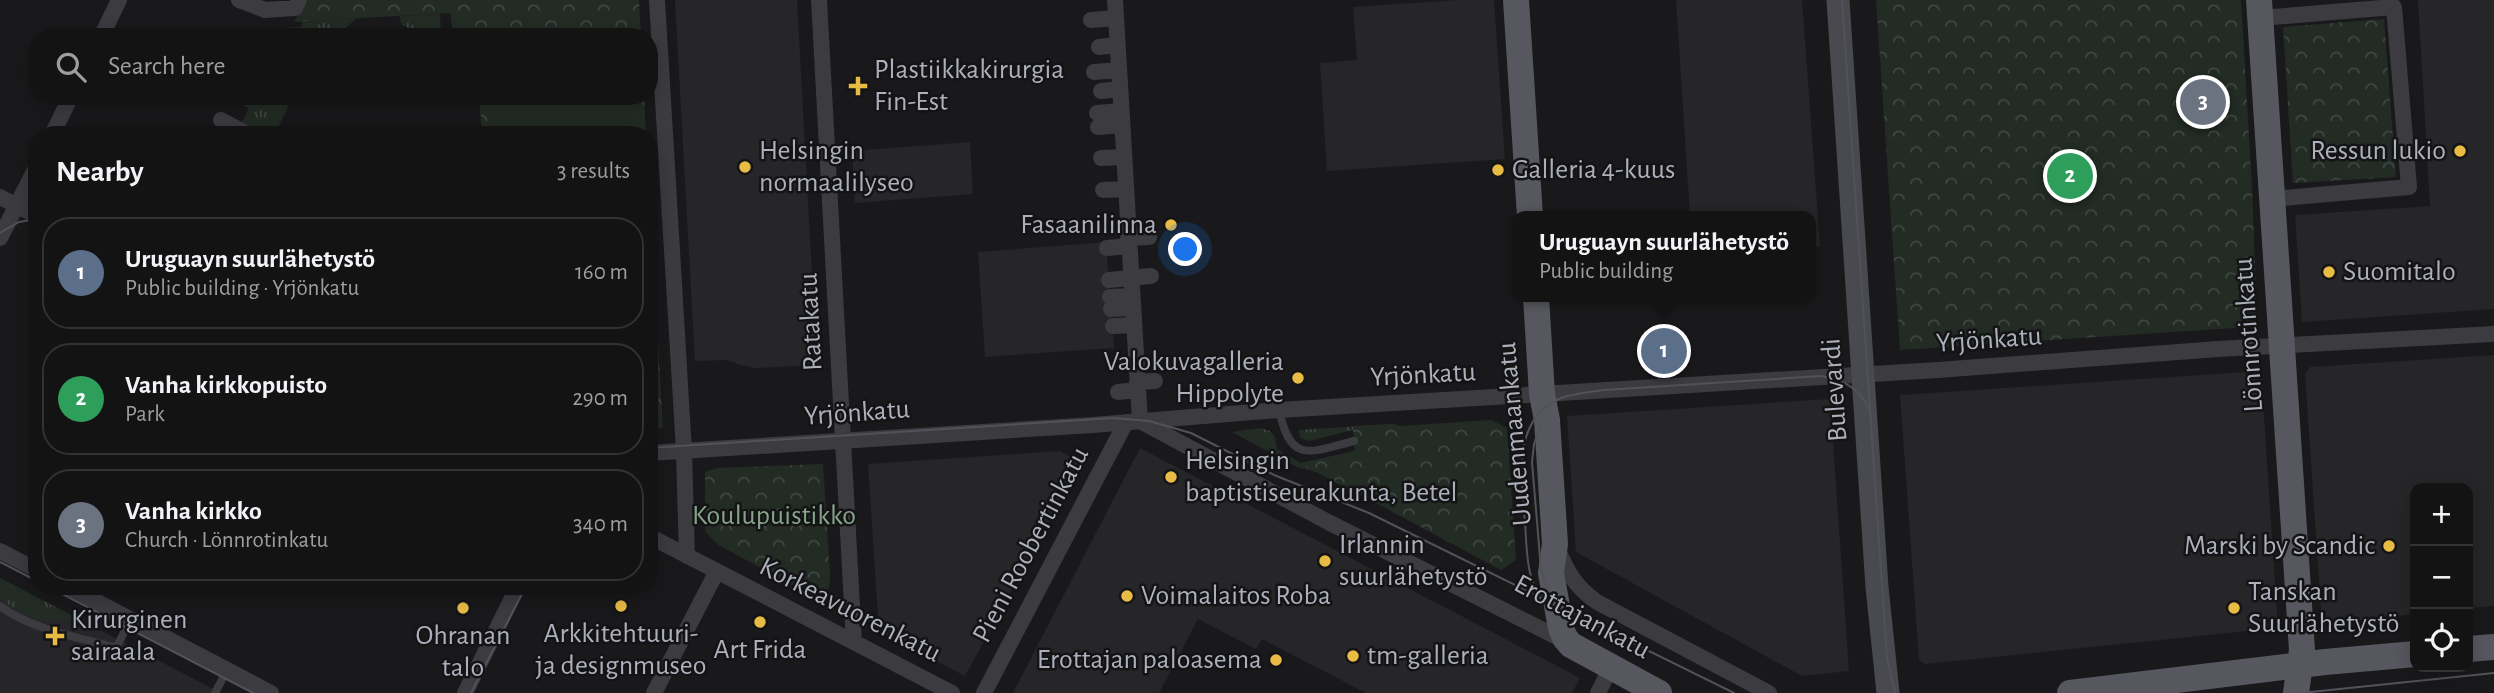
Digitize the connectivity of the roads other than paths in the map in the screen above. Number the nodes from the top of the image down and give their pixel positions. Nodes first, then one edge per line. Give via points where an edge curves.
1 (119, 0) edge
2 (239, 0) edge
3 (299, 0) edge
4 (657, 0) edge
5 (819, 0) edge
6 (1115, 0) edge
7 (1516, 0) edge
8 (1838, 0) edge
9 (2259, 9) edge
10 (1116, 18) junction
11 (1091, 20) dead end
12 (105, 28) edge
13 (1117, 46) junction
14 (1099, 47) dead end
15 (1118, 67) junction
16 (1097, 68) dead end
17 (1120, 89) junction
18 (1101, 90) dead end
19 (67, 105) edge
20 (221, 120) dead end
21 (56, 126) edge
22 (232, 126) edge
23 (1122, 126) junction
24 (1124, 157) junction
25 (1101, 158) dead end
26 (28, 184) edge
27 (1125, 189) junction
28 (1104, 190) dead end
29 (0, 197) edge
30 (2272, 199) junction
31 (17, 206) junction
32 (1530, 211) edge
33 (28, 212) edge
34 (1124, 233) junction
35 (1149, 237) dead end
36 (0, 238) edge
37 (1107, 248) dead end
38 (1151, 276) dead end
39 (1132, 298) junction
40 (1536, 302) edge
41 (1113, 328) dead end
42 (2494, 334) edge
43 (2281, 346) junction
44 (1864, 374) junction
45 (1155, 381) dead end
46 (1118, 391) dead end
47 (1542, 394) junction
48 (1136, 404) junction
49 (1279, 410) junction
50 (844, 441) junction
51 (1354, 441) dead end
52 (684, 451) junction
53 (658, 452) edge
54 (658, 541) edge
55 (1555, 544) junction
56 (0, 551) edge
57 (687, 556) junction
58 (28, 565) edge
59 (717, 571) junction
60 (84, 595) edge
61 (514, 595) edge
62 (0, 606) edge
63 (131, 620) junction
64 (854, 642) junction
65 (1572, 645) junction
66 (2494, 647) edge
67 (2473, 649) edge
68 (2410, 655) edge
69 (2301, 666) junction
70 (1611, 667) junction
71 (227, 670) junction
72 (215, 693) edge
73 (271, 693) edge
74 (465, 693) edge
75 (654, 693) edge
76 (953, 693) edge
77 (984, 693) edge
78 (1598, 693) edge
79 (1658, 693) edge
80 (1769, 693) edge
81 (1888, 693) edge
82 (2070, 693) edge
83 (2296, 693) edge

1 - 12 street
2 - 3 street via 265,10 295,8
4 - 52 street
5 - 50 street, Ratakatu
6 - 10 street
7 - 32 main road
8 - 44 street, Bulevardi
9 - 30 main road, Lönnrotinkatu
9 - 30 street via 2394,8 2409,187
10 - 11 street
10 - 13 street
13 - 14 street
13 - 15 street
15 - 16 street
15 - 17 street
17 - 18 street
17 - 23 street
19 - 21 street
20 - 22 street
23 - 23 street via 1101,128
23 - 24 street
24 - 25 street
24 - 27 street
26 - 31 street
27 - 28 street
27 - 34 street
29 - 31 street
30 - 43 main road, Lönnrotinkatu
31 - 33 street
31 - 36 street
34 - 35 street
34 - 37 street
34 - 39 street
38 - 39 street
39 - 39 street via 1110,289
39 - 41 street
39 - 48 street via 1128,355
40 - 47 main road, Uudenmaankatu
42 - 43 street, Yrjönkatu
43 - 44 street, Yrjönkatu
43 - 69 main road, Lönnrotinkatu
44 - 47 street, Yrjönkatu
44 - 81 street, Bulevardi
45 - 48 street
46 - 48 street
47 - 49 street, Yrjönkatu
47 - 55 main road, Uudenmaankatu
48 - 49 street, Yrjönkatu
48 - 50 street, Yrjönkatu
48 - 65 street, Erottajankatu via 1328,522
48 - 77 street, Pieni Roobertinkatu
49 - 51 lane via 1291,444 1299,449 1309,452
50 - 52 street, Yrjönkatu
50 - 64 street, Ratakatu
52 - 53 street, Yrjönkatu
52 - 57 street
54 - 57 street, Korkeavuorenkatu
55 - 65 main road, Uudenmaankatu via 1554,593 1561,628
55 - 80 street, Erottajankatu via 1572,580 1597,602
56 - 58 street
57 - 59 street, Korkeavuorenkatu
59 - 64 street, Korkeavuorenkatu
59 - 75 street
60 - 63 street
61 - 74 street
62 - 63 lane via 43,627 116,648
63 - 71 street
64 - 76 street, Korkeavuorenkatu
65 - 70 main road, Erottajankatu
66 - 67 main road
68 - 69 main road
69 - 82 main road
69 - 83 main road, Lönnrotinkatu
70 - 78 street
70 - 79 main road, Erottajankatu
71 - 72 lane
71 - 73 street

